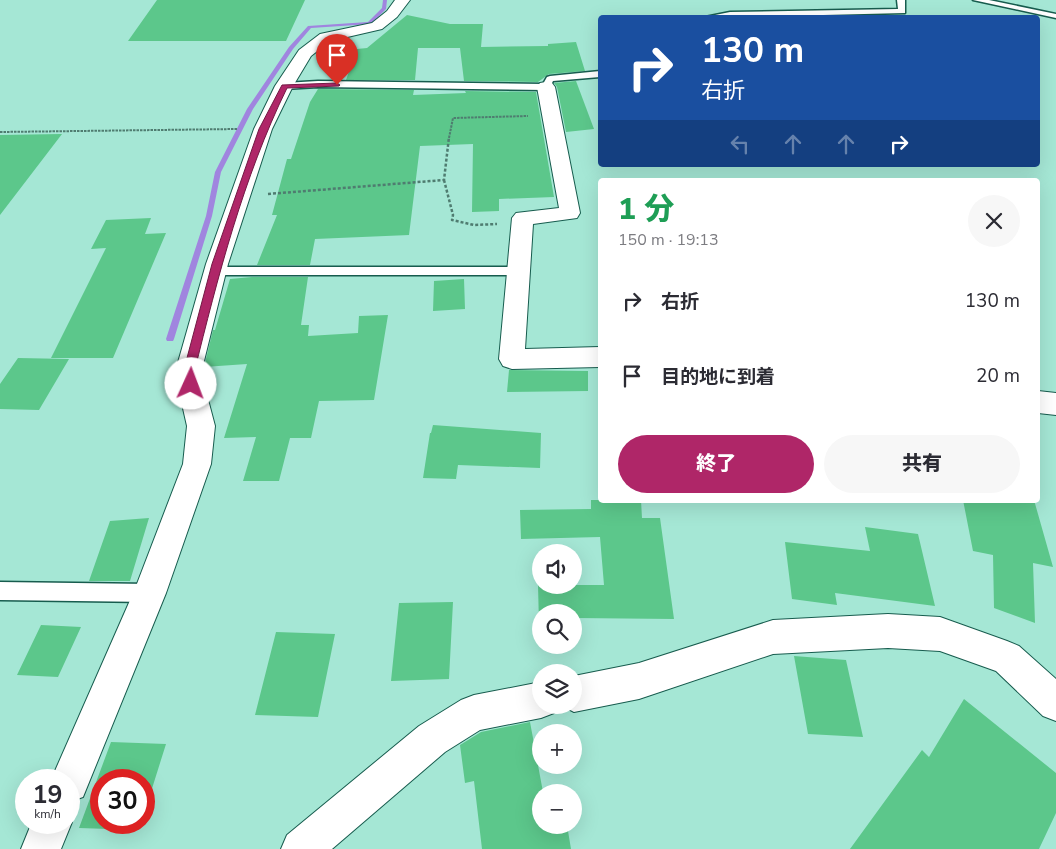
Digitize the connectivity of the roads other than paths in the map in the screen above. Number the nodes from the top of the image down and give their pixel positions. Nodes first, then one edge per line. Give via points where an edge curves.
1 (403, 0) edge
2 (901, 0) edge
3 (976, 0) edge
4 (724, 15) edge
5 (1056, 16) edge
6 (598, 74) edge
7 (284, 86) junction
8 (546, 87) junction
9 (215, 271) junction
10 (519, 271) junction
11 (598, 357) edge
12 (1040, 402) edge
13 (1056, 404) edge
14 (0, 591) edge
15 (150, 593) junction
16 (582, 692) edge
17 (532, 702) edge
18 (1056, 703) edge
19 (75, 769) edge
20 (47, 834) edge
21 (40, 849) edge
22 (301, 849) edge

1 - 7 street via 377,26 325,36 305,53
2 - 4 lane via 902,11
3 - 5 lane
6 - 8 lane via 550,79
7 - 8 lane
7 - 9 street via 263,129
8 - 10 street via 570,212 523,218
9 - 10 lane
9 - 15 street via 188,373 201,426 197,464
10 - 11 street via 512,359
12 - 13 street
14 - 15 lane
15 - 19 street
16 - 18 street via 639,681 772,637 888,631 940,634 1008,658
17 - 22 street via 474,712 432,739
20 - 21 street

